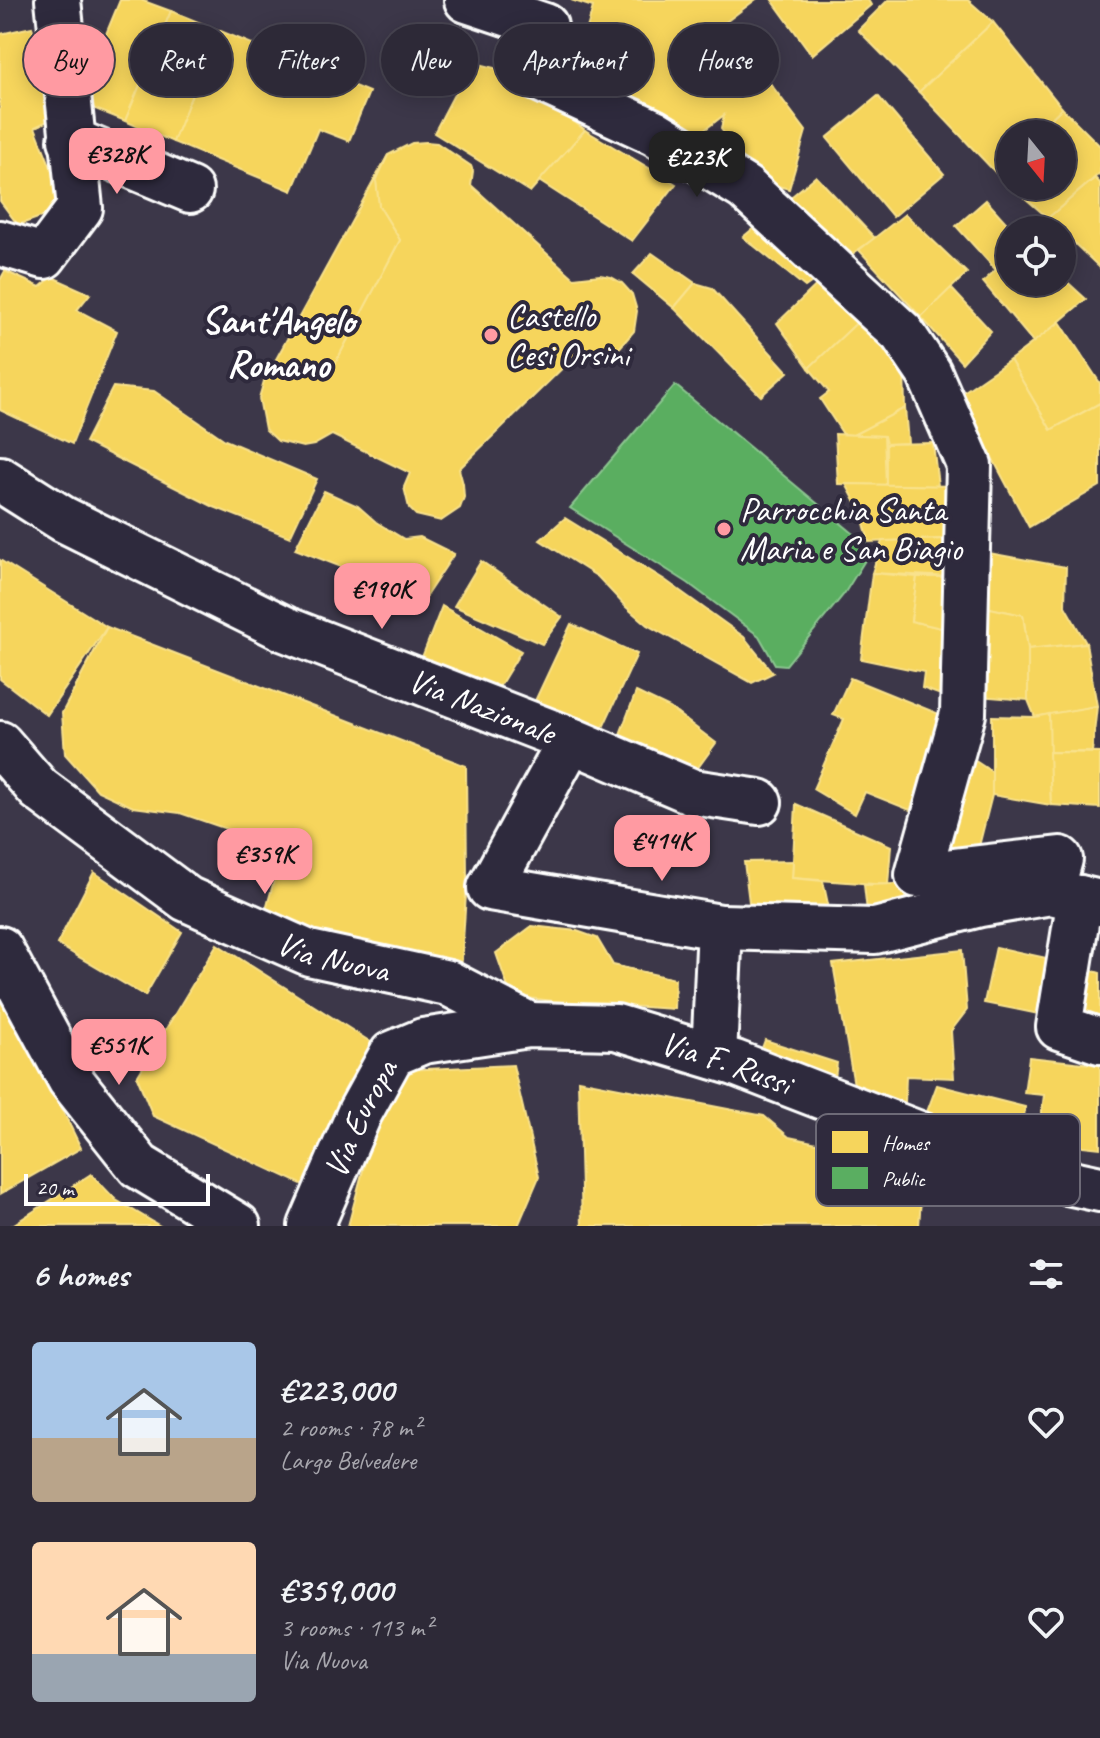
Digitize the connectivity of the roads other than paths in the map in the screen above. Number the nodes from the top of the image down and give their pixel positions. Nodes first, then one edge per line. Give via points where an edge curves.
1 (58, 0) edge
2 (467, 0) edge
3 (71, 140) junction
4 (190, 190) dead end
5 (0, 243) edge
6 (0, 479) edge
7 (571, 740) junction
8 (0, 744) edge
9 (759, 802) dead end
10 (1077, 898) edge
11 (720, 927) junction
12 (0, 949) edge
13 (529, 1025) junction
14 (1100, 1041) edge
15 (714, 1056) junction
16 (866, 1114) edge
17 (1080, 1185) edge
18 (1100, 1189) edge
19 (238, 1226) edge
20 (311, 1226) edge

1 - 3 street
2 - 10 street via 545,26 527,73 654,132 745,188 902,333 929,373 969,465 963,714 918,875 1060,859
3 - 4 street
3 - 5 street via 80,208 44,256
6 - 7 street, Via Nazionale via 63,519 285,629
7 - 9 street, Via Nazionale via 693,792
7 - 11 street via 490,888
8 - 13 street, Via Nuova via 39,789 187,899 309,953 448,983
10 - 11 street via 980,904 875,931
10 - 14 street via 1059,1027
11 - 15 street
12 - 19 street via 70,1079 139,1166
13 - 15 street, Via F. Russi via 616,1027
13 - 20 street, Via Europa via 423,1041 392,1054 360,1112
15 - 16 street, Via F. Russi
17 - 18 street, Via F. Russi

